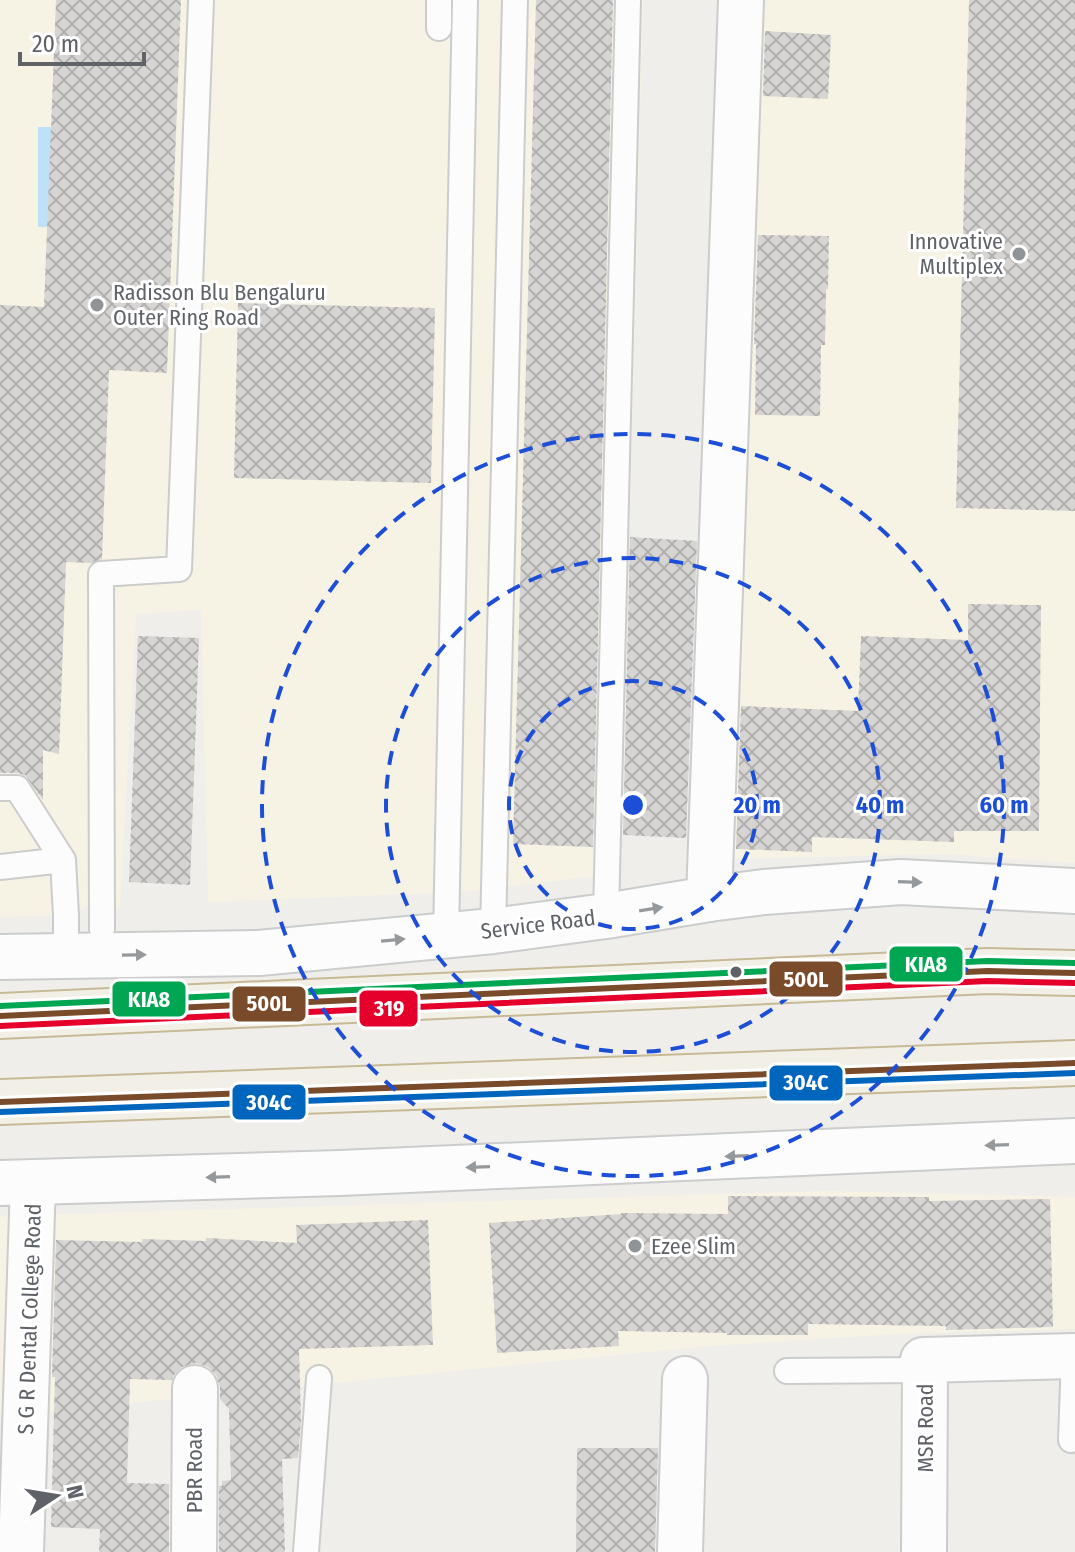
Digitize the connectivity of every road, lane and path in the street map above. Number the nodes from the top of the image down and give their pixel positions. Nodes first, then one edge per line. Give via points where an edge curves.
1 (201, 0) edge
2 (439, 0) edge
3 (465, 0) edge
4 (515, 0) edge
5 (628, 0) edge
6 (741, 0) edge
7 (439, 28) dead end
8 (0, 788) edge
9 (63, 860) junction
10 (0, 867) edge
11 (1075, 891) edge
12 (709, 899) junction
13 (606, 916) junction
14 (102, 929) dead end
15 (493, 931) junction
16 (446, 935) junction
17 (66, 956) junction
18 (0, 957) edge
19 (1075, 973) edge
20 (0, 1016) edge
21 (1075, 1063) edge
22 (0, 1102) edge
23 (1075, 1141) edge
24 (16, 1182) edge
25 (1074, 1356) edge
26 (925, 1370) junction
27 (787, 1371) dead end
28 (319, 1378) dead end
29 (685, 1379) dead end
30 (195, 1388) dead end
31 (1071, 1440) dead end
32 (21, 1552) edge
33 (194, 1552) edge
34 (306, 1552) edge
35 (680, 1552) edge
36 (924, 1552) edge

1 - 14 lane via 179,569 101,574
2 - 7 lane
3 - 16 lane
4 - 15 lane
5 - 13 lane
6 - 12 street
8 - 9 lane via 17,788
9 - 10 lane
9 - 17 lane
12 -> 11 street, Service Road via 901,882
13 -> 12 street, Service Road
13 - 15 street, Service Road
15 - 16 street, Service Road
17 -> 16 street, Service Road via 259,953
17 - 18 street, Service Road
19 - 20 highway via 988,971
21 - 22 highway
23 -> 24 street
24 - 32 street, S G R Dental College Road
25 - 26 street, MSR Road via 923,1360
25 - 31 lane
26 - 27 lane
26 - 36 street, MSR Road
28 - 34 lane
29 - 35 street
30 - 33 street, PBR Road

